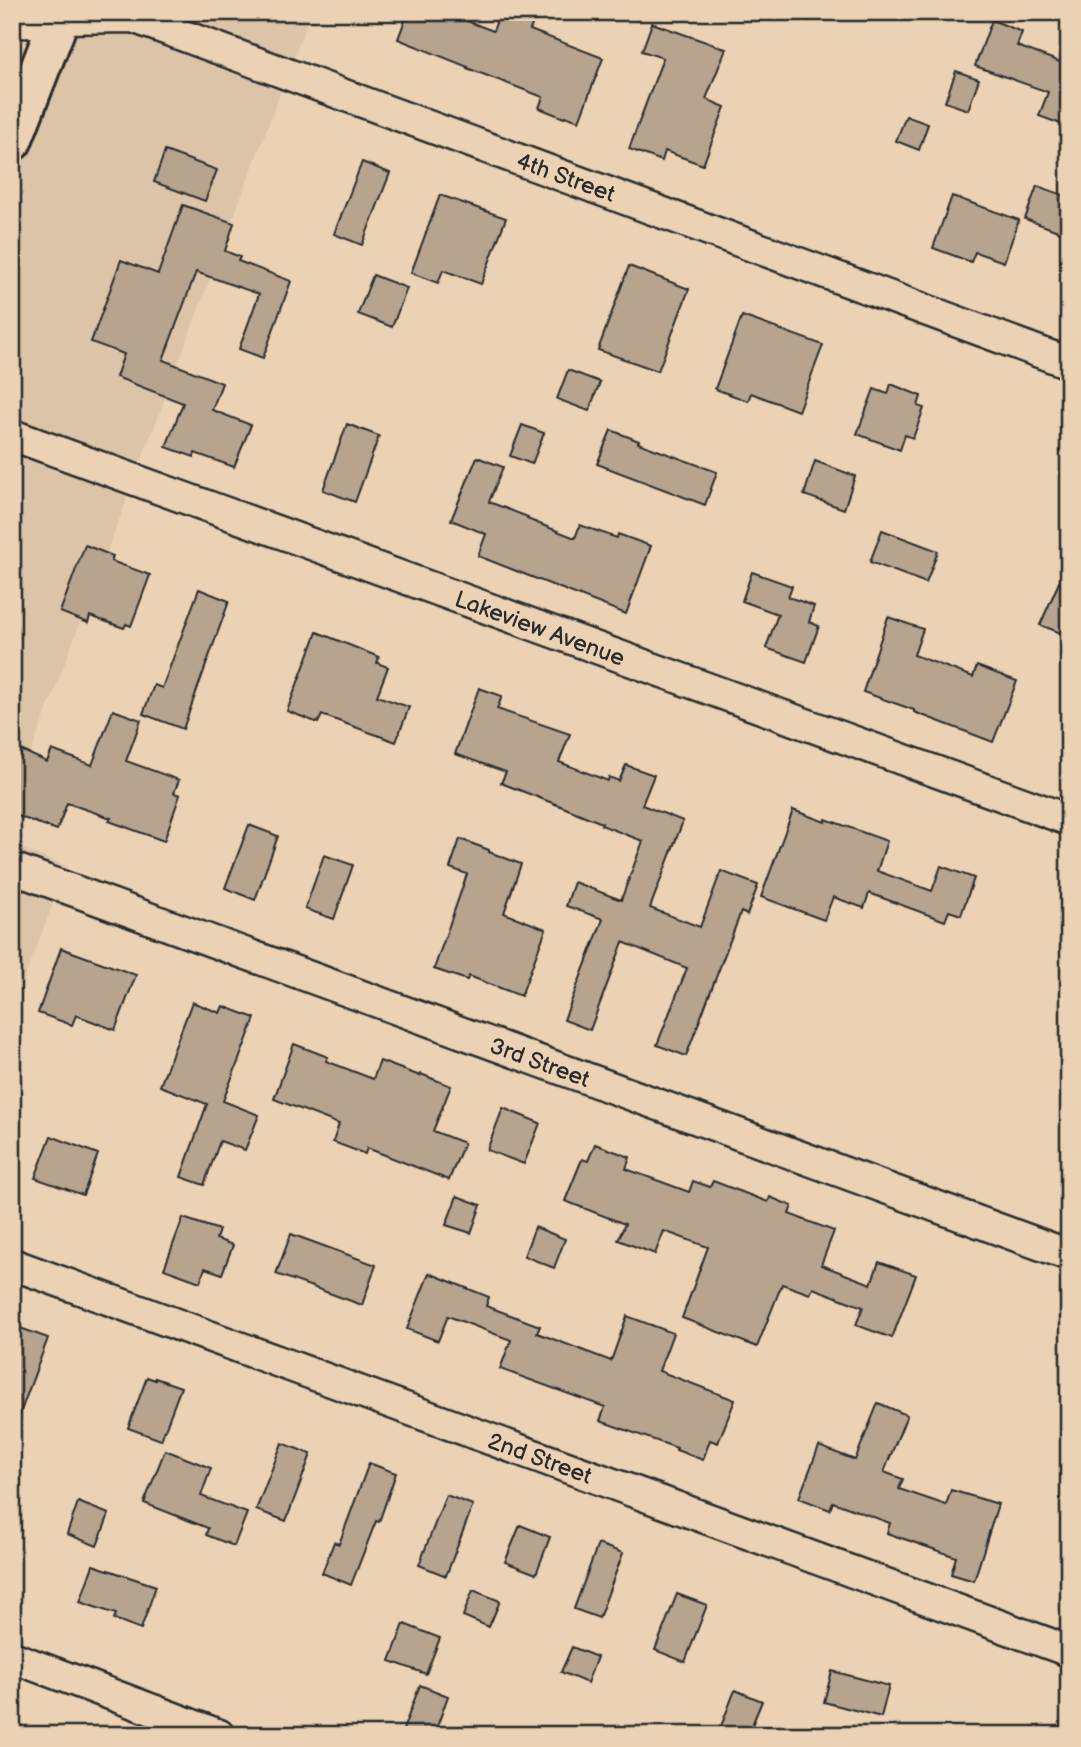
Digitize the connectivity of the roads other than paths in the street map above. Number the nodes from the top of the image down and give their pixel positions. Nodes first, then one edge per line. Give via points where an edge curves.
1 (60, 15) edge
2 (12, 19) edge
3 (12, 141) edge
4 (1069, 363) edge
5 (12, 435) edge
6 (1069, 820) edge
7 (12, 869) edge
8 (1069, 1255) edge
9 (12, 1264) edge
10 (1069, 1651) edge
11 (12, 1657) edge
12 (219, 1735) edge

1 - 2 street
1 - 3 highway
1 - 4 street, 4th Street via 133,17
5 - 6 street, Lakeview Avenue
7 - 8 street, 3rd Street
9 - 10 street, 2nd Street
11 - 12 street

